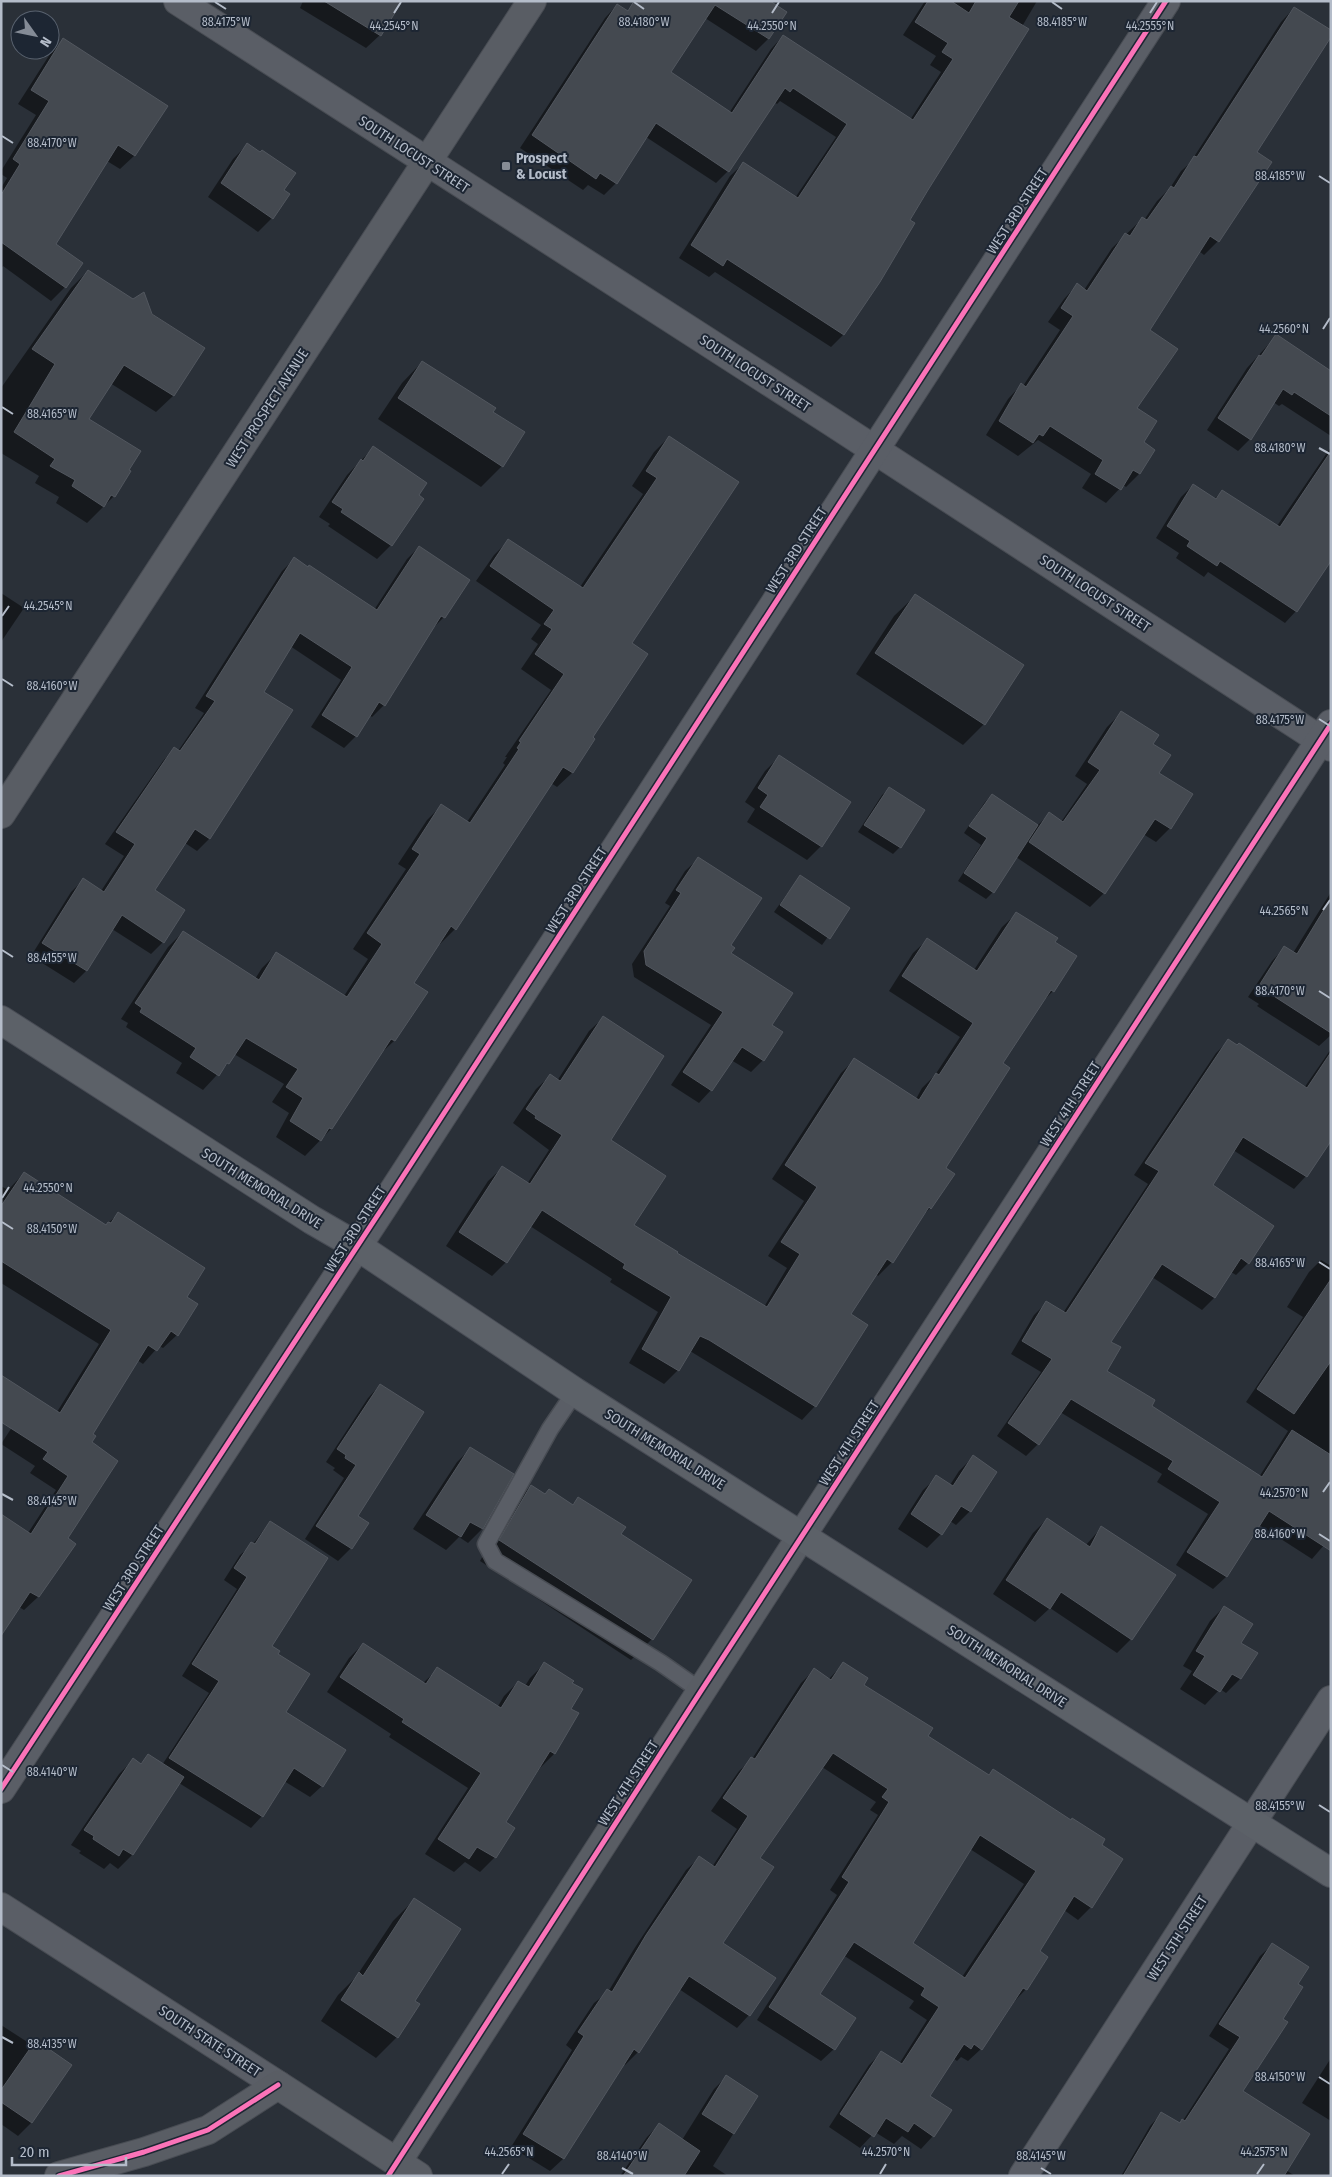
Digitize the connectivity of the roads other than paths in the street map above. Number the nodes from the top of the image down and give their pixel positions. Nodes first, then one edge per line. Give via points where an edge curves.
1 (178, 1) edge
2 (532, 1) edge
3 (1166, 1) edge
4 (428, 162) junction
5 (875, 450) junction
6 (1327, 737) edge
7 (1, 814) edge
8 (1, 1020) edge
9 (357, 1246) junction
10 (575, 1392) junction
11 (802, 1535) junction
12 (701, 1691) junction
13 (1331, 1700) edge
14 (1, 1789) edge
15 (1251, 1822) junction
16 (1331, 1873) edge
17 (1, 1907) edge
18 (278, 2085) junction
19 (401, 2171) edge
20 (59, 2176) edge
21 (1023, 2176) edge

1 - 4 street, SOUTH LOCUST STREET
2 - 4 street, WEST PROSPECT AVENUE
3 - 5 street, WEST 3RD STREET
4 - 5 street, SOUTH LOCUST STREET
4 - 7 street, WEST PROSPECT AVENUE
5 - 6 street, SOUTH LOCUST STREET
5 - 9 street, WEST 3RD STREET
6 - 11 street, WEST 4TH STREET
8 - 9 main road, SOUTH MEMORIAL DRIVE
9 - 10 main road, SOUTH MEMORIAL DRIVE
9 - 14 street, WEST 3RD STREET
10 - 11 main road, SOUTH MEMORIAL DRIVE
10 - 12 lane via 486,1544 495,1561
11 - 12 street, WEST 4TH STREET
11 - 15 main road, SOUTH MEMORIAL DRIVE
12 - 19 street, WEST 4TH STREET
13 - 15 street, WEST 5TH STREET
15 - 16 main road, SOUTH MEMORIAL DRIVE
15 - 21 street, WEST 5TH STREET
17 - 18 street, SOUTH STATE STREET
18 - 19 street, SOUTH STATE STREET
18 - 20 street via 208,2130

